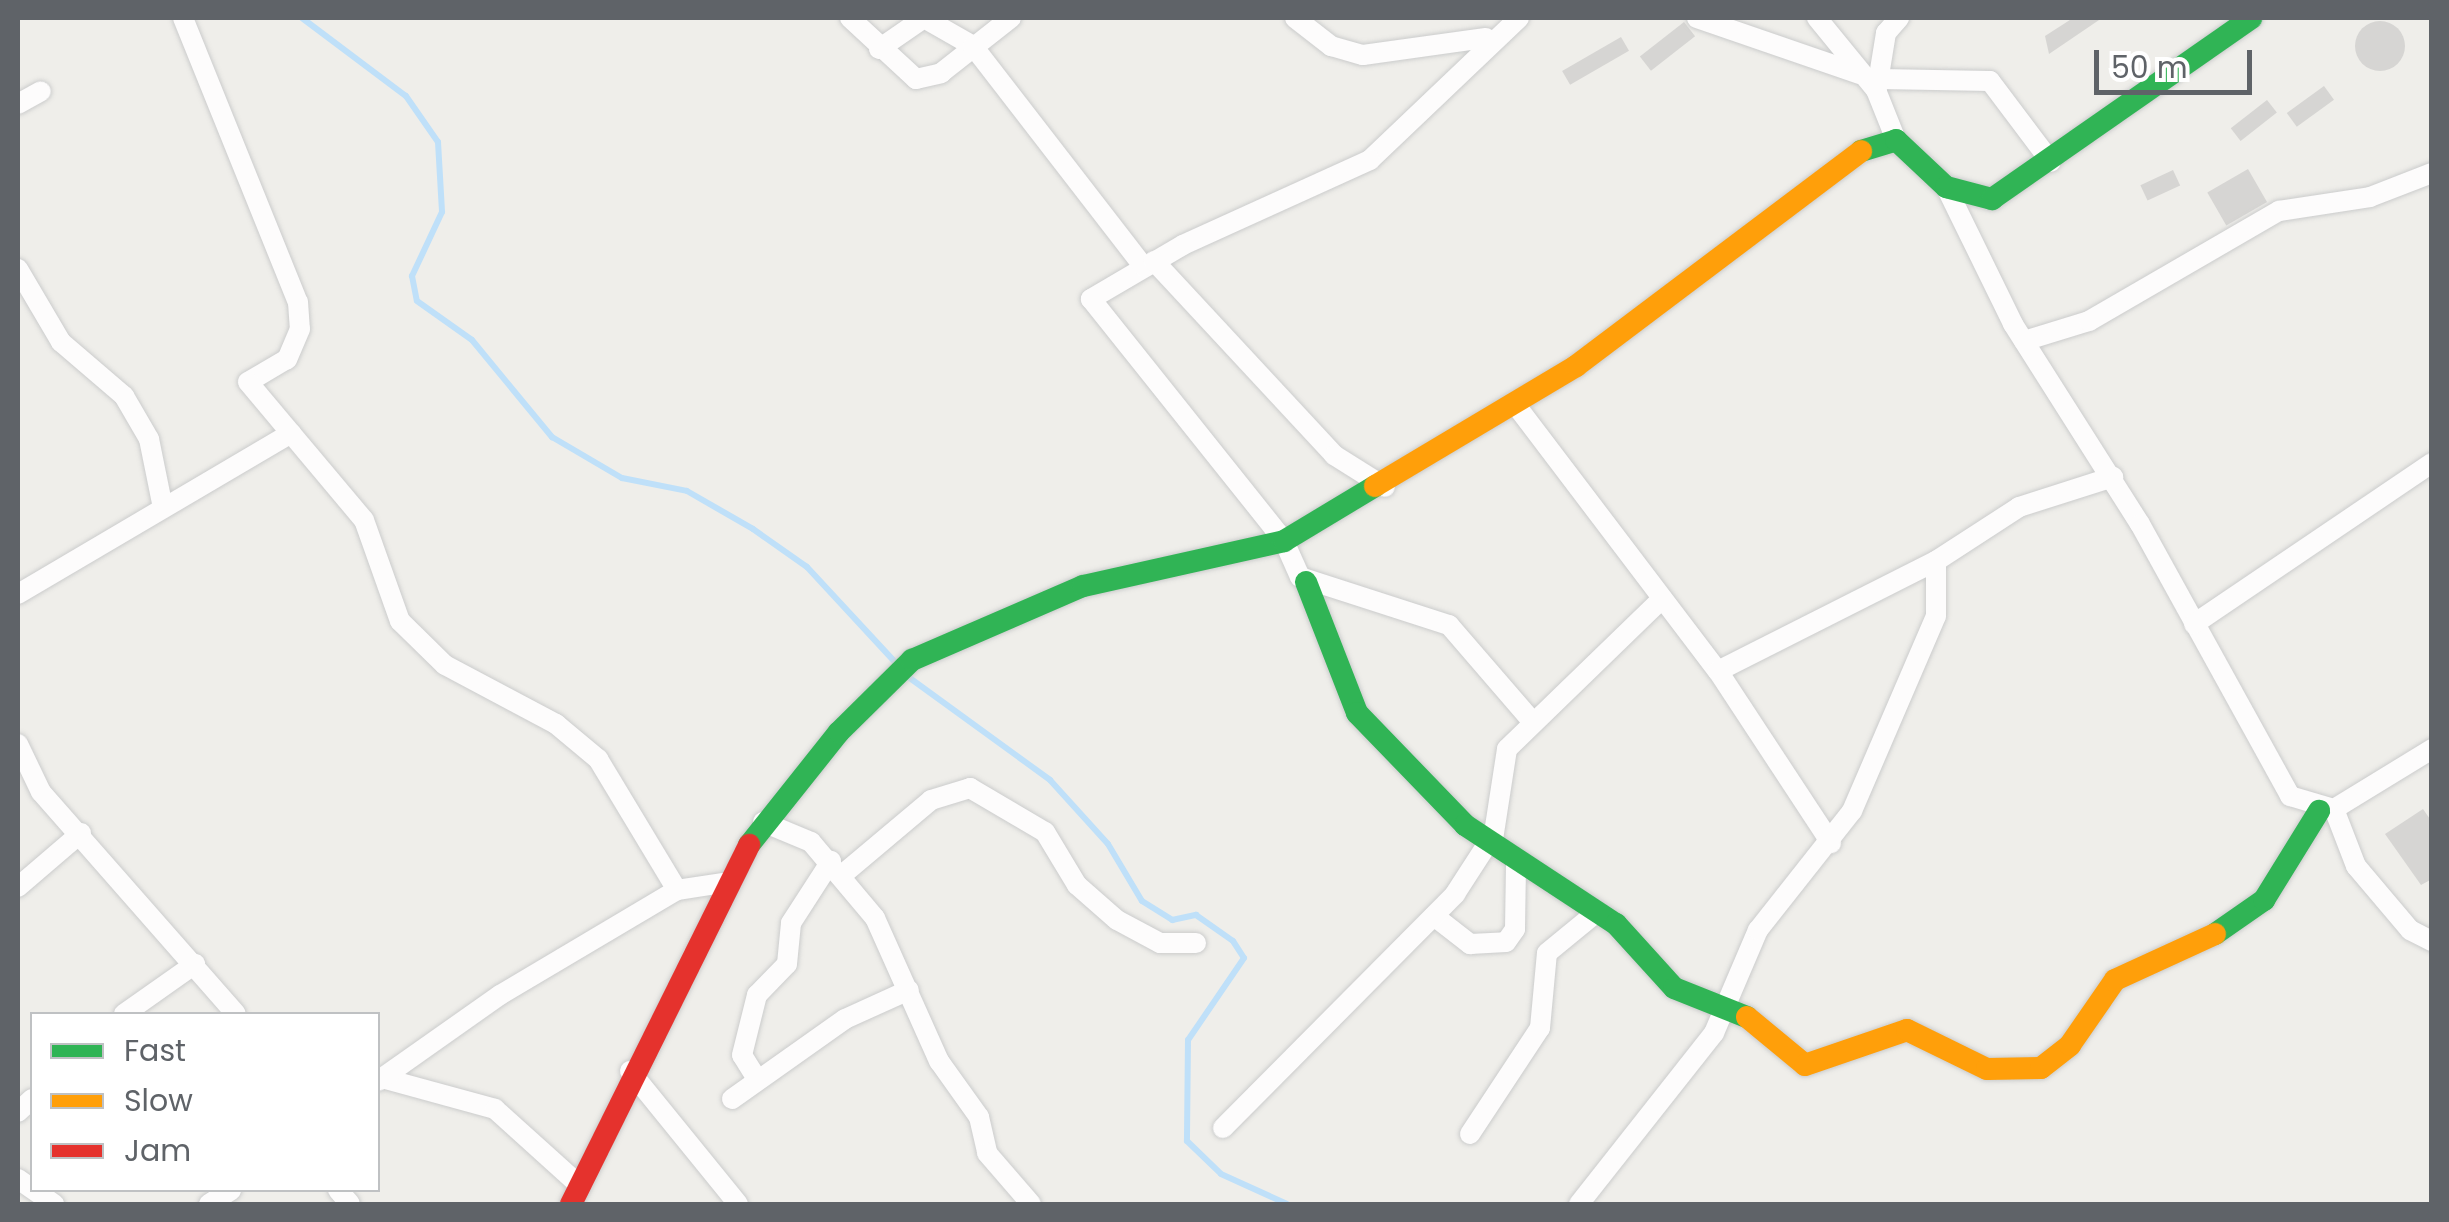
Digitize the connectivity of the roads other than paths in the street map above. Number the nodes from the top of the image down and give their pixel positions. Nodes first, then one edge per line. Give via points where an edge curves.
1 (182, 18) edge
2 (850, 18) edge
3 (1011, 18) edge
4 (1295, 18) edge
5 (1519, 18) edge
6 (1697, 18) edge
7 (1817, 18) edge
8 (1898, 18) edge
9 (2242, 20) edge
10 (1488, 38) junction
11 (973, 46) junction
12 (878, 49) junction
13 (1872, 81) junction
14 (40, 91) dead end
15 (18, 104) edge
16 (1896, 140) junction
17 (2051, 162) junction
18 (2432, 173) edge
19 (1946, 187) junction
20 (1149, 264) junction
21 (18, 269) edge
22 (2024, 340) junction
23 (1516, 404) junction
24 (291, 433) junction
25 (2432, 463) edge
26 (2113, 478) junction
27 (1386, 487) junction
28 (162, 503) junction
29 (1284, 541) junction
30 (1936, 561) junction
31 (1306, 582) junction
32 (18, 594) edge
33 (1662, 598) junction
34 (2194, 624) junction
35 (1718, 671) junction
36 (1532, 721) junction
37 (2432, 748) edge
38 (18, 749) edge
39 (2327, 810) junction
40 (762, 822) junction
41 (81, 832) junction
42 (1830, 843) junction
43 (1490, 844) junction
44 (1516, 863) junction
45 (836, 868) junction
46 (723, 882) junction
47 (18, 887) edge
48 (677, 890) junction
49 (1434, 916) junction
50 (1592, 916) junction
51 (2432, 941) edge
52 (1196, 942) dead end
53 (195, 964) junction
54 (909, 990) junction
55 (127, 1012) edge
56 (234, 1012) edge
57 (1722, 1013) junction
58 (630, 1072) junction
59 (757, 1079) junction
60 (380, 1080) edge
61 (732, 1099) dead end
62 (1224, 1128) dead end
63 (1470, 1134) dead end
64 (575, 1194) edge
65 (738, 1204) edge
66 (1032, 1204) edge
67 (1579, 1204) edge

1 - 24 street via 298,302 300,329 286,359 248,382
2 - 12 street
3 - 11 street
4 - 10 street via 1331,46 1363,55
5 - 10 street
6 - 13 street
7 - 13 street
8 - 13 street
9 - 17 street
10 - 20 street via 1370,160
11 - 12 street via 924,18
11 - 12 street via 928,79 907,76
11 - 20 street
13 - 16 street
13 - 17 street via 1990,81
14 - 15 street
16 - 19 street
16 - 23 street via 1846,160
17 - 19 street via 1992,199
18 - 22 street via 2370,196 2279,211 2089,321
19 - 22 street
20 - 27 street via 1334,455
20 - 29 street via 1091,300
21 - 28 street via 60,342 124,396 149,439
22 - 26 street
23 - 27 street
23 - 33 street
24 - 28 street
24 - 48 street via 364,520 400,621 456,672 556,724 598,759
25 - 34 street
26 - 30 street via 2019,507
26 - 34 street
27 - 29 street
28 - 32 street
29 - 31 street
29 - 40 street via 1082,586 912,660
30 - 35 street
30 - 42 street via 1936,616
31 - 36 street via 1449,625
31 - 43 street via 1357,713
33 - 35 street
33 - 36 street
34 - 39 street via 2290,796
35 - 42 street
36 - 43 street via 1500,762 1503,815
37 - 39 street
38 - 41 street via 41,792
39 - 51 street via 2356,866 2410,930
39 - 57 street via 2264,900 2184,955 2116,980 2070,1045 2041,1068 1987,1069 1907,1030 1804,1064 1764,1024
40 - 45 street via 800,835
40 - 46 street
41 - 47 street
41 - 53 street
42 - 57 street via 1758,930
43 - 44 street
43 - 49 street
44 - 49 street via 1515,929 1506,942 1470,944
44 - 50 street
45 - 52 street via 931,800 970,788 1044,832 1077,885 1117,920 1160,943
45 - 54 street via 876,918
45 - 59 street via 791,923 786,964 757,995 742,1055
46 - 48 street
46 - 58 street
48 - 60 street via 500,994
49 - 62 street
50 - 57 street via 1616,924 1674,988
50 - 63 street via 1546,952 1540,1028
53 - 55 street
53 - 56 street
54 - 59 street
54 - 66 street via 939,1061 978,1117 987,1152
57 - 67 street
58 - 64 street
58 - 65 street
59 - 61 street
60 - 64 street via 495,1109

